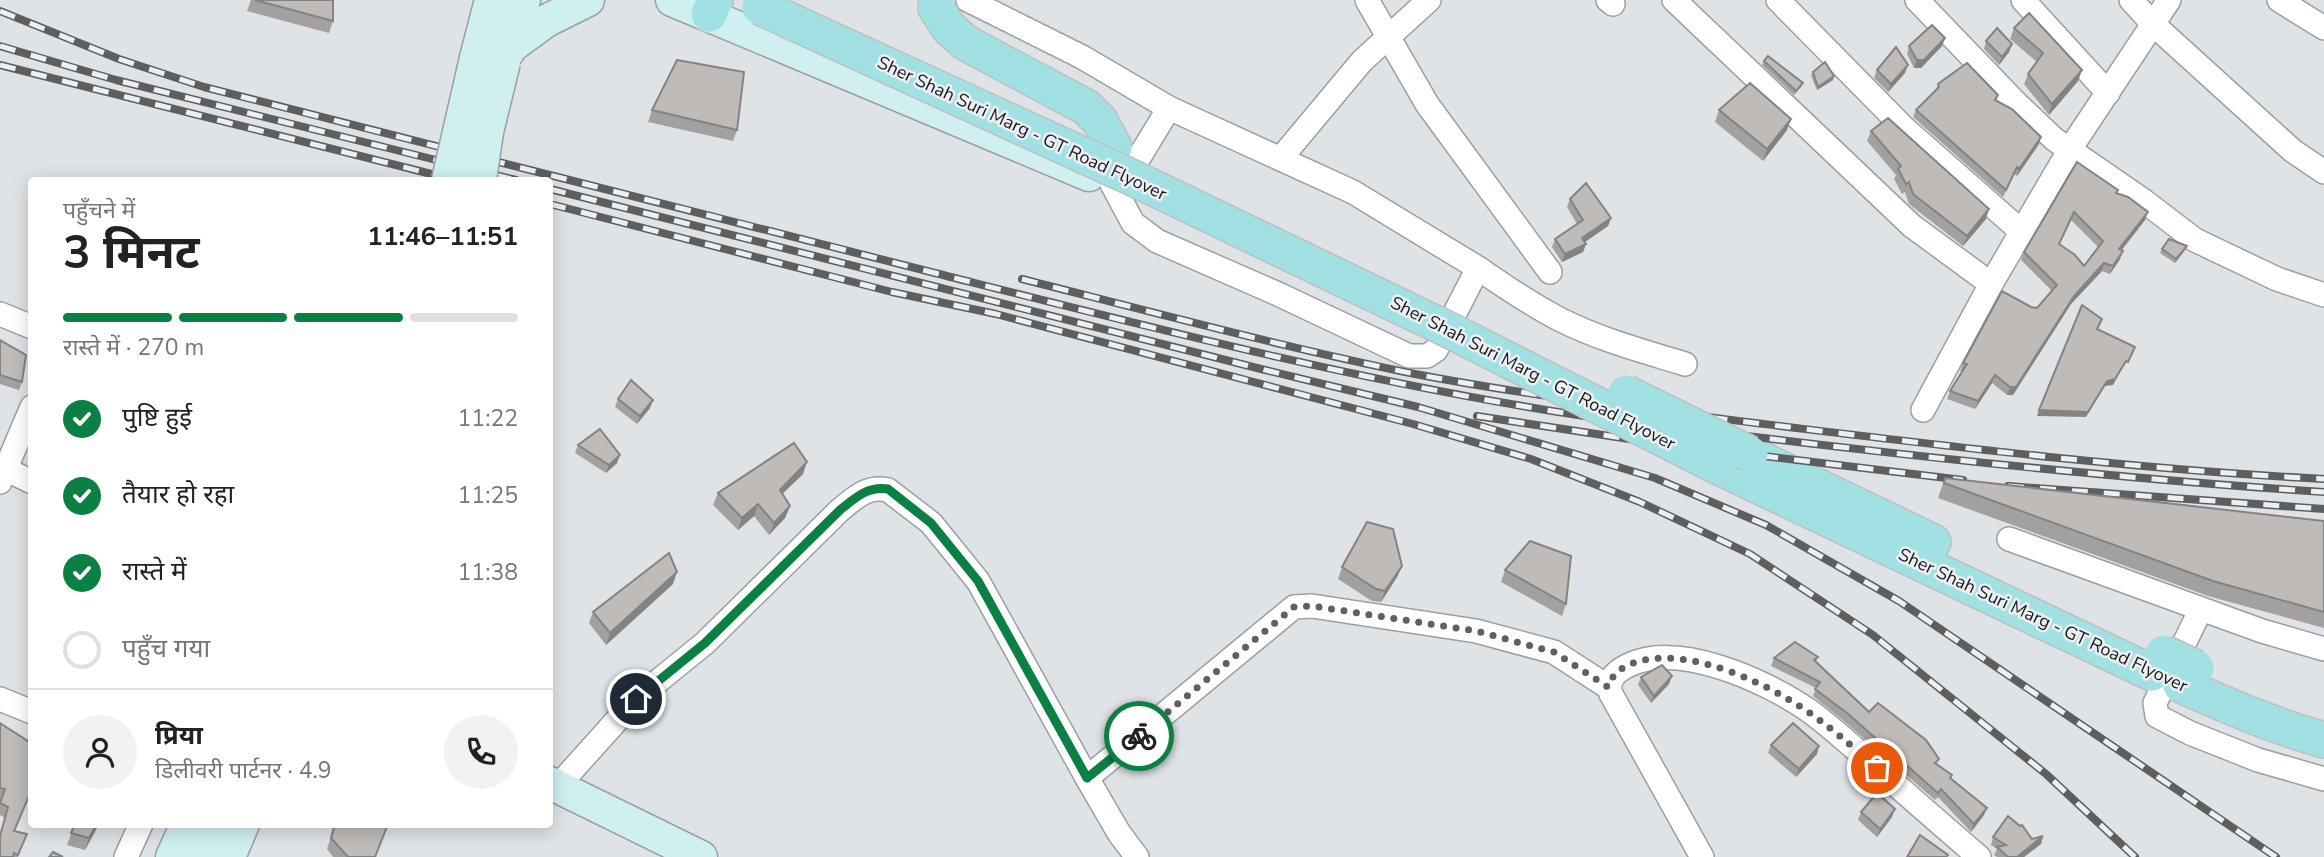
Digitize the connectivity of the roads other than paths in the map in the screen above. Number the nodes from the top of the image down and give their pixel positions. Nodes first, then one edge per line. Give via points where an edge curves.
1 (476, 0) edge
2 (489, 0) edge
3 (524, 0) edge
4 (588, 0) edge
5 (672, 0) edge
6 (744, 0) edge
7 (793, 0) edge
8 (1367, 0) edge
9 (1429, 0) edge
10 (1674, 0) edge
11 (1778, 0) edge
12 (1917, 0) edge
13 (2023, 0) edge
14 (2131, 0) edge
15 (2169, 0) edge
16 (2281, 1) edge
17 (712, 7) edge
18 (951, 9) edge
19 (2154, 25) junction
20 (2324, 28) edge
21 (1389, 35) junction
22 (490, 38) junction
23 (2108, 93) junction
24 (1169, 108) junction
25 (1114, 146) junction
26 (2070, 149) junction
27 (1281, 158) junction
28 (2324, 172) edge
29 (449, 177) edge
30 (480, 177) edge
31 (1119, 181) junction
32 (2022, 232) junction
33 (1478, 268) junction
34 (1550, 272) dead end
35 (1991, 284) junction
36 (2324, 295) edge
37 (0, 314) edge
38 (28, 325) edge
39 (1685, 364) dead end
40 (1923, 410) dead end
41 (28, 417) edge
42 (3, 476) edge
43 (28, 481) edge
44 (2010, 539) dead end
45 (2201, 609) junction
46 (2324, 649) edge
47 (1608, 687) junction
48 (0, 699) edge
49 (28, 710) edge
50 (2324, 717) edge
51 (2324, 740) edge
52 (1087, 778) junction
53 (2324, 779) edge
54 (553, 785) edge
55 (139, 828) edge
56 (185, 828) edge
57 (217, 828) edge
58 (241, 828) edge
59 (126, 857) edge
60 (172, 857) edge
61 (205, 857) edge
62 (229, 857) edge
63 (701, 857) edge
64 (1137, 857) edge
65 (1702, 857) edge
66 (1979, 857) edge

1 - 22 street
2 - 22 street
3 - 22 street
4 - 22 street via 546,21
5 - 17 street
6 - 51 main road, Sher Shah Suri Marg - GT Road Flyover, bridge via 1158,190 1717,466 2140,668 2248,715
7 - 25 main road, Sher Shah Suri Marg - GT Road Flyover
8 - 21 street
9 - 21 street
10 - 35 street via 1912,226
11 - 32 street via 1905,129
12 - 26 street via 2038,125
13 - 23 street
14 - 19 street
15 - 19 street
16 - 20 street
17 - 31 street via 897,95
18 - 24 street via 1082,57
18 - 25 main road via 965,43 1086,107
19 - 23 street
19 - 28 street via 2293,151
21 - 27 street
21 - 34 street via 1427,104
22 - 29 street, bridge
22 - 30 street, bridge via 488,132
23 - 26 street
24 - 27 street
24 - 31 street
25 - 50 main road, Sher Shah Suri Marg - GT Road Flyover, bridge via 2164,653
26 - 32 street
26 - 36 street via 2195,240 2277,279
27 - 33 street via 1353,192
31 - 33 street via 1133,223 1157,241 1409,356 1427,356 1436,349
32 - 35 street
33 - 39 street via 1562,320
35 - 40 street
37 - 38 street
41 - 42 street
42 - 43 street
44 - 45 street
45 - 46 street
45 - 53 street via 2155,703 2157,716 2258,760
47 - 52 street via 1554,652 1476,631 1294,607
47 - 65 street
47 - 66 street via 1611,678 1629,665 1667,657 1710,664 1767,685 1836,732
48 - 49 street
52 - 54 street via 978,581 931,523 888,489 879,488 860,494 840,510 705,643 636,699
52 - 64 street
54 - 63 street
55 - 59 street
56 - 60 street
57 - 61 street
58 - 62 street

